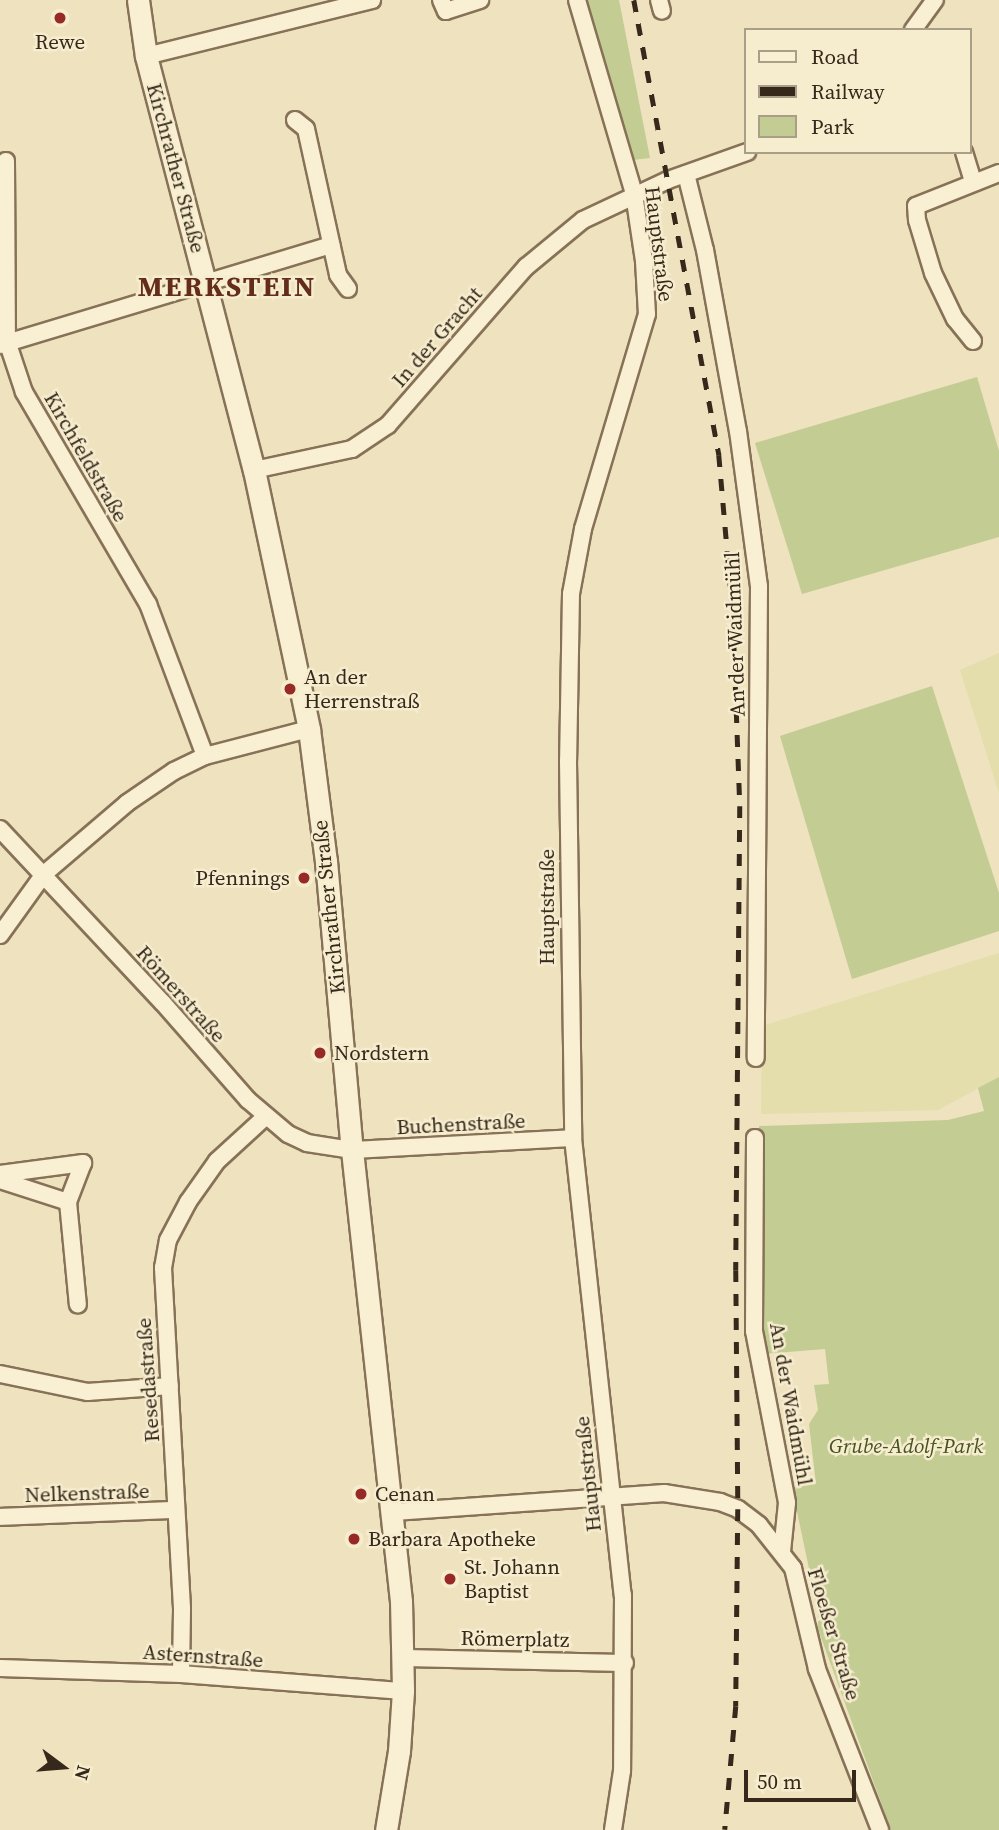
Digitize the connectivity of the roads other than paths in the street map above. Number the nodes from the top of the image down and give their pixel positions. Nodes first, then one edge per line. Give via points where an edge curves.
1 (138, 0) edge
2 (372, 0) edge
3 (441, 0) edge
4 (480, 0) edge
5 (577, 0) edge
6 (935, 0) edge
7 (919, 26) edge
8 (146, 56) junction
9 (295, 120) dead end
10 (744, 153) edge
11 (965, 154) edge
12 (6, 160) dead end
13 (999, 173) edge
14 (686, 174) junction
15 (973, 182) junction
16 (634, 194) junction
17 (331, 245) junction
18 (207, 282) junction
19 (348, 289) dead end
20 (973, 341) dead end
21 (4, 343) edge
22 (254, 470) junction
23 (309, 729) junction
24 (205, 756) junction
25 (0, 830) edge
26 (44, 874) junction
27 (0, 935) edge
28 (756, 1058) dead end
29 (264, 1117) junction
30 (573, 1138) junction
31 (755, 1138) dead end
32 (352, 1150) junction
33 (0, 1174) edge
34 (0, 1180) edge
35 (68, 1202) junction
36 (78, 1305) dead end
37 (0, 1374) edge
38 (170, 1386) junction
39 (611, 1495) junction
40 (176, 1510) junction
41 (394, 1512) junction
42 (0, 1517) edge
43 (782, 1551) junction
44 (404, 1658) junction
45 (625, 1662) junction
46 (0, 1668) edge
47 (181, 1674) junction
48 (403, 1691) junction
49 (386, 1830) edge
50 (613, 1830) edge
51 (880, 1830) edge

1 - 8 main road, Kirchrather Straße
2 - 8 street
3 - 4 street via 446,11
5 - 16 street, Hauptstraße
6 - 7 street
8 - 18 main road, Kirchrather Straße
9 - 17 street via 306,129
10 - 14 street, In der Gracht
11 - 15 street
12 - 21 street, Kirchfeldstraße
13 - 15 street
14 - 16 street, In der Gracht
14 - 28 street, An der Waidmühl via 705,250 738,431 759,586
15 - 20 street via 916,206 933,273 955,319
16 - 22 street, In der Gracht via 583,220 526,267 388,425 352,449
16 - 30 street, Hauptstraße via 647,314 583,530 571,594 568,816
17 - 18 street
17 - 19 street via 338,275
18 - 21 street
18 - 22 main road, Kirchrather Straße
21 - 24 street, Kirchfeldstraße via 24,392 148,604
22 - 23 main road, Kirchrather Straße
23 - 24 street
23 - 32 main road, Kirchrather Straße
24 - 26 street via 127,803
25 - 26 street, Römerstraße
26 - 27 street
26 - 29 street, Römerstraße
29 - 32 street, Römerstraße via 307,1143
29 - 38 street, Resedastraße via 217,1161 168,1240 162,1295
30 - 32 street, Buchenstraße
30 - 39 street, Hauptstraße
31 - 43 street, An der Waidmühl via 754,1331 787,1503
32 - 41 main road, Kirchrather Straße via 386,1477
33 - 35 street via 83,1163
34 - 35 street
35 - 36 street
37 - 38 street via 88,1392
38 - 40 street, Resedastraße
39 - 41 street
39 - 43 street, Floeßer Straße via 664,1493 720,1502 759,1525
39 - 45 street, Hauptstraße via 623,1595
40 - 42 street, Nelkenstraße
40 - 47 street, Resedastraße
41 - 44 main road, Kirchrather Straße
43 - 51 street, Floeßer Straße via 799,1587 817,1669
44 - 45 street, Römerplatz
44 - 48 main road, Kirchrather Straße
45 - 50 street, Hauptstraße via 622,1771
46 - 47 street, Asternstraße
47 - 48 street, Asternstraße
48 - 49 main road, Kirchrather Straße

